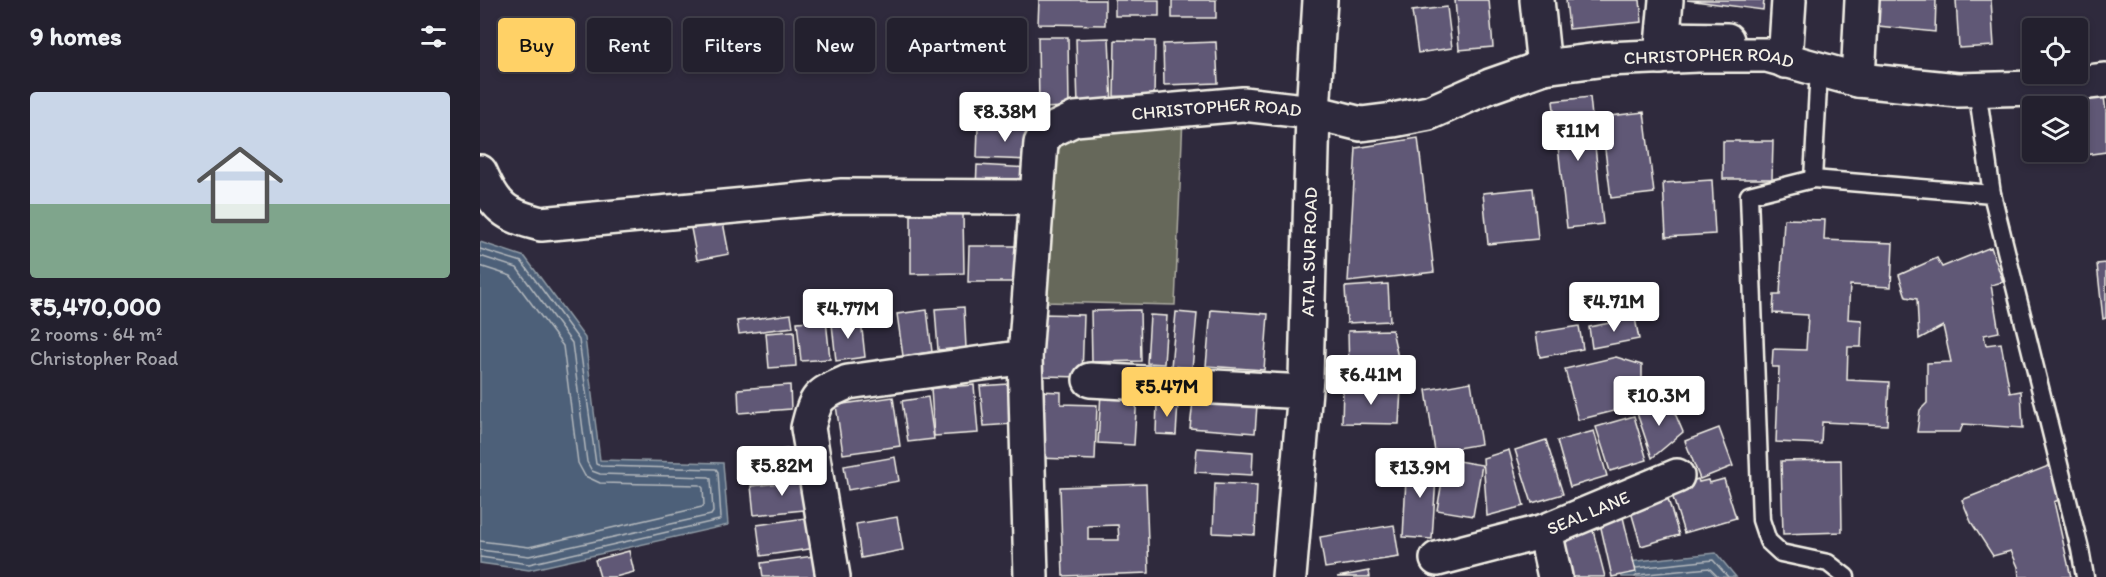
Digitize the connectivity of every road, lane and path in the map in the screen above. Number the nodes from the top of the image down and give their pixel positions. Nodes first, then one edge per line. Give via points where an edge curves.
1 (1320, 0) edge
2 (1537, 0) edge
3 (1666, 0) edge
4 (1772, 0) edge
5 (1790, 0) edge
6 (1862, 0) edge
7 (1662, 48) junction
8 (1773, 52) junction
9 (1544, 67) junction
10 (1819, 69) junction
11 (1858, 80) junction
12 (2106, 80) edge
13 (1977, 89) junction
14 (1313, 112) junction
15 (480, 172) edge
16 (1813, 178) junction
17 (1992, 194) junction
18 (1036, 197) junction
19 (1025, 357) junction
20 (1090, 380) dead end
21 (1305, 392) junction
22 (1677, 476) dead end
23 (1545, 531) junction
24 (1437, 559) dead end
25 (833, 577) edge
26 (1031, 577) edge
27 (1289, 577) edge
28 (1555, 577) edge
29 (1846, 577) edge
30 (2085, 577) edge

1 - 14 street, ATAL SUR ROAD
2 - 9 street
3 - 7 street
4 - 8 street
5 - 8 street
6 - 11 street
7 - 8 street, CHRISTOPHER ROAD
7 - 9 street, CHRISTOPHER ROAD
8 - 10 street, CHRISTOPHER ROAD
9 - 14 street, CHRISTOPHER ROAD via 1429,113 1361,124
10 - 11 street, CHRISTOPHER ROAD
10 - 16 lane
11 - 13 street, CHRISTOPHER ROAD
12 - 13 street, CHRISTOPHER ROAD via 2036,88
13 - 17 lane
14 - 18 street, CHRISTOPHER ROAD via 1244,104 1075,119 1048,132 1041,143
14 - 21 street, ATAL SUR ROAD
15 - 18 street via 487,190 504,211 541,224 842,196
16 - 17 lane
16 - 29 lane via 1749,195 1761,520 1768,541 1781,553 1828,563
17 - 30 lane
18 - 19 street, CHRISTOPHER ROAD
19 - 25 street via 848,382 824,392 814,404 808,428
19 - 26 street, CHRISTOPHER ROAD
20 - 21 street
21 - 27 street, ATAL SUR ROAD
22 - 23 street, SEAL LANE
23 - 24 street
23 - 28 street, SEAL LANE

